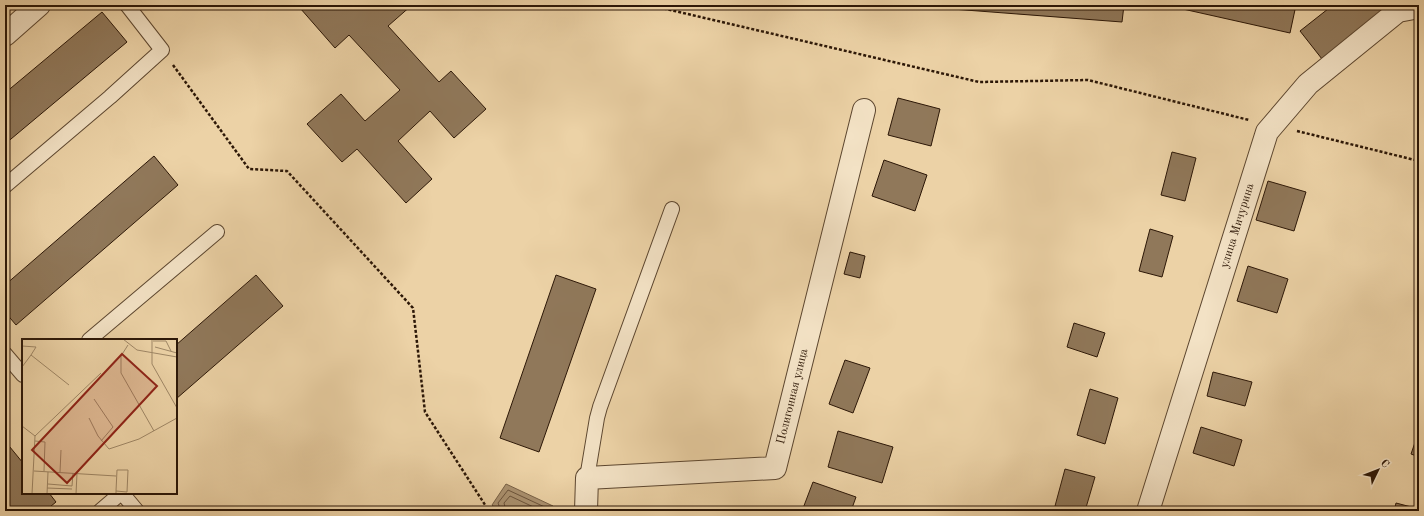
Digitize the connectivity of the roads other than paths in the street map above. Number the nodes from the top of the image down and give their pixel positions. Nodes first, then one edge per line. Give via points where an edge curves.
1 (39, 5) edge
2 (127, 5) edge
3 (1419, 7) edge
4 (5, 35) edge
5 (864, 110) dead end
6 (5, 186) edge
7 (672, 209) dead end
8 (217, 232) dead end
9 (90, 339) edge
10 (5, 354) edge
11 (22, 374) edge
12 (587, 478) junction
13 (121, 494) edge
14 (123, 494) edge
15 (100, 511) edge
16 (137, 511) edge
17 (586, 511) edge
18 (1148, 511) edge

1 - 4 street
2 - 6 lane via 162,50
3 - 18 street, улица Мичурина via 1398,11 1308,84 1267,132
5 - 12 street, Полигонная улица via 774,468
7 - 12 lane via 600,407
8 - 9 lane
10 - 11 lane
12 - 17 street
13 - 15 lane
14 - 16 lane

